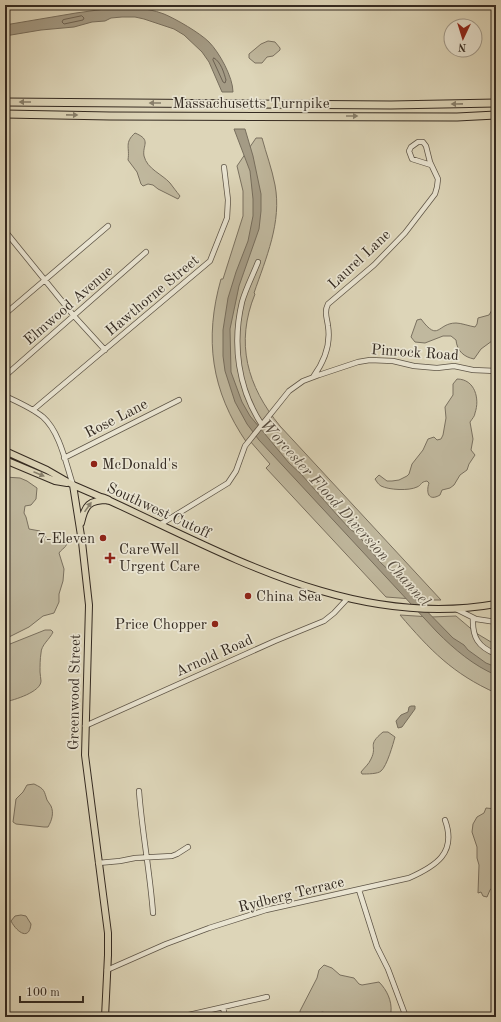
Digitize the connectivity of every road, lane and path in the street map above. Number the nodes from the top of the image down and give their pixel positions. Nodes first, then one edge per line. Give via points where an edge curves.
1 (5, 102) edge
2 (496, 103) edge
3 (5, 114) edge
4 (496, 115) edge
5 (431, 165) junction
6 (224, 167) dead end
7 (108, 226) dead end
8 (5, 232) edge
9 (146, 252) dead end
10 (258, 262) dead end
11 (44, 281) junction
12 (5, 314) edge
13 (74, 316) junction
14 (105, 350) junction
15 (496, 371) edge
16 (5, 376) edge
17 (313, 377) junction
18 (5, 396) edge
19 (179, 400) dead end
20 (33, 410) junction
21 (261, 426) junction
22 (5, 452) edge
23 (64, 458) junction
24 (5, 460) edge
25 (73, 485) junction
26 (105, 499) junction
27 (161, 524) junction
28 (80, 528) junction
29 (347, 599) junction
30 (496, 604) edge
31 (456, 608) junction
32 (473, 618) junction
33 (496, 622) edge
34 (496, 654) edge
35 (85, 726) junction
36 (139, 792) dead end
37 (445, 820) dead end
38 (188, 847) dead end
39 (146, 857) junction
40 (98, 863) junction
41 (359, 890) junction
42 (153, 913) dead end
43 (107, 970) junction
44 (266, 997) dead end
45 (222, 1007) junction
46 (496, 1013) edge
47 (104, 1017) edge
48 (180, 1017) edge
49 (225, 1017) edge
50 (406, 1017) edge
51 (488, 1017) edge

2 -> 1 highway, Massachusetts Turnpike via 391,105
3 -> 4 highway, Massachusetts Turnpike via 457,117
5 - 5 street, Laurel Lane via 412,159 411,147 423,142
5 - 17 street, Laurel Lane via 438,179 433,196 408,229 374,265 328,304 326,310 329,329 326,352
6 - 14 street, Hawthorne Street via 227,218 212,259
7 - 11 street
8 - 11 street
9 - 13 street, Elmwood Avenue
10 - 21 street via 242,301 238,327 238,363 246,393
11 - 12 street
11 - 13 street
13 - 14 street
13 - 16 street, Elmwood Avenue
14 - 20 street, Hawthorne Street
15 - 17 street, Pinrock Road via 458,366 414,366 393,361 370,360
17 - 21 street, Pinrock Road via 291,389
18 - 20 street, Greenwood Street
19 - 23 street, Rose Lane
20 - 23 street, Greenwood Street via 49,424
21 - 27 street, Pinrock Road via 245,446 236,471 228,482
22 - 25 main road, Southwest Cutoff via 47,470
23 - 25 street, Greenwood Street
24 -> 25 main road, Southwest Cutoff via 49,479
25 - 26 main road, Southwest Cutoff
25 - 28 main road, Greenwood Street
26 - 27 main road, Southwest Cutoff
28 -> 26 main road via 88,504
27 - 29 main road, Southwest Cutoff via 235,559 310,588
28 - 35 main road, Greenwood Street via 89,608
29 - 31 main road, Southwest Cutoff via 408,608
29 - 35 street, Arnold Road via 324,621
30 - 31 main road, Southwest Cutoff
31 - 32 street
32 - 33 street
32 - 34 street via 472,629 476,638 484,648
35 - 40 main road, Greenwood Street via 86,762
36 - 39 street
37 - 41 street, Rydberg Terrace via 449,831 445,852 426,871 409,878
38 - 39 street via 172,856
39 - 40 street
39 - 42 street
40 - 43 main road, Greenwood Street via 108,933
41 - 43 street, Rydberg Terrace via 266,910 166,944
41 - 50 street via 377,947
43 - 47 main road, Greenwood Street
44 - 45 street
45 - 48 street
45 - 49 street
46 - 51 street

